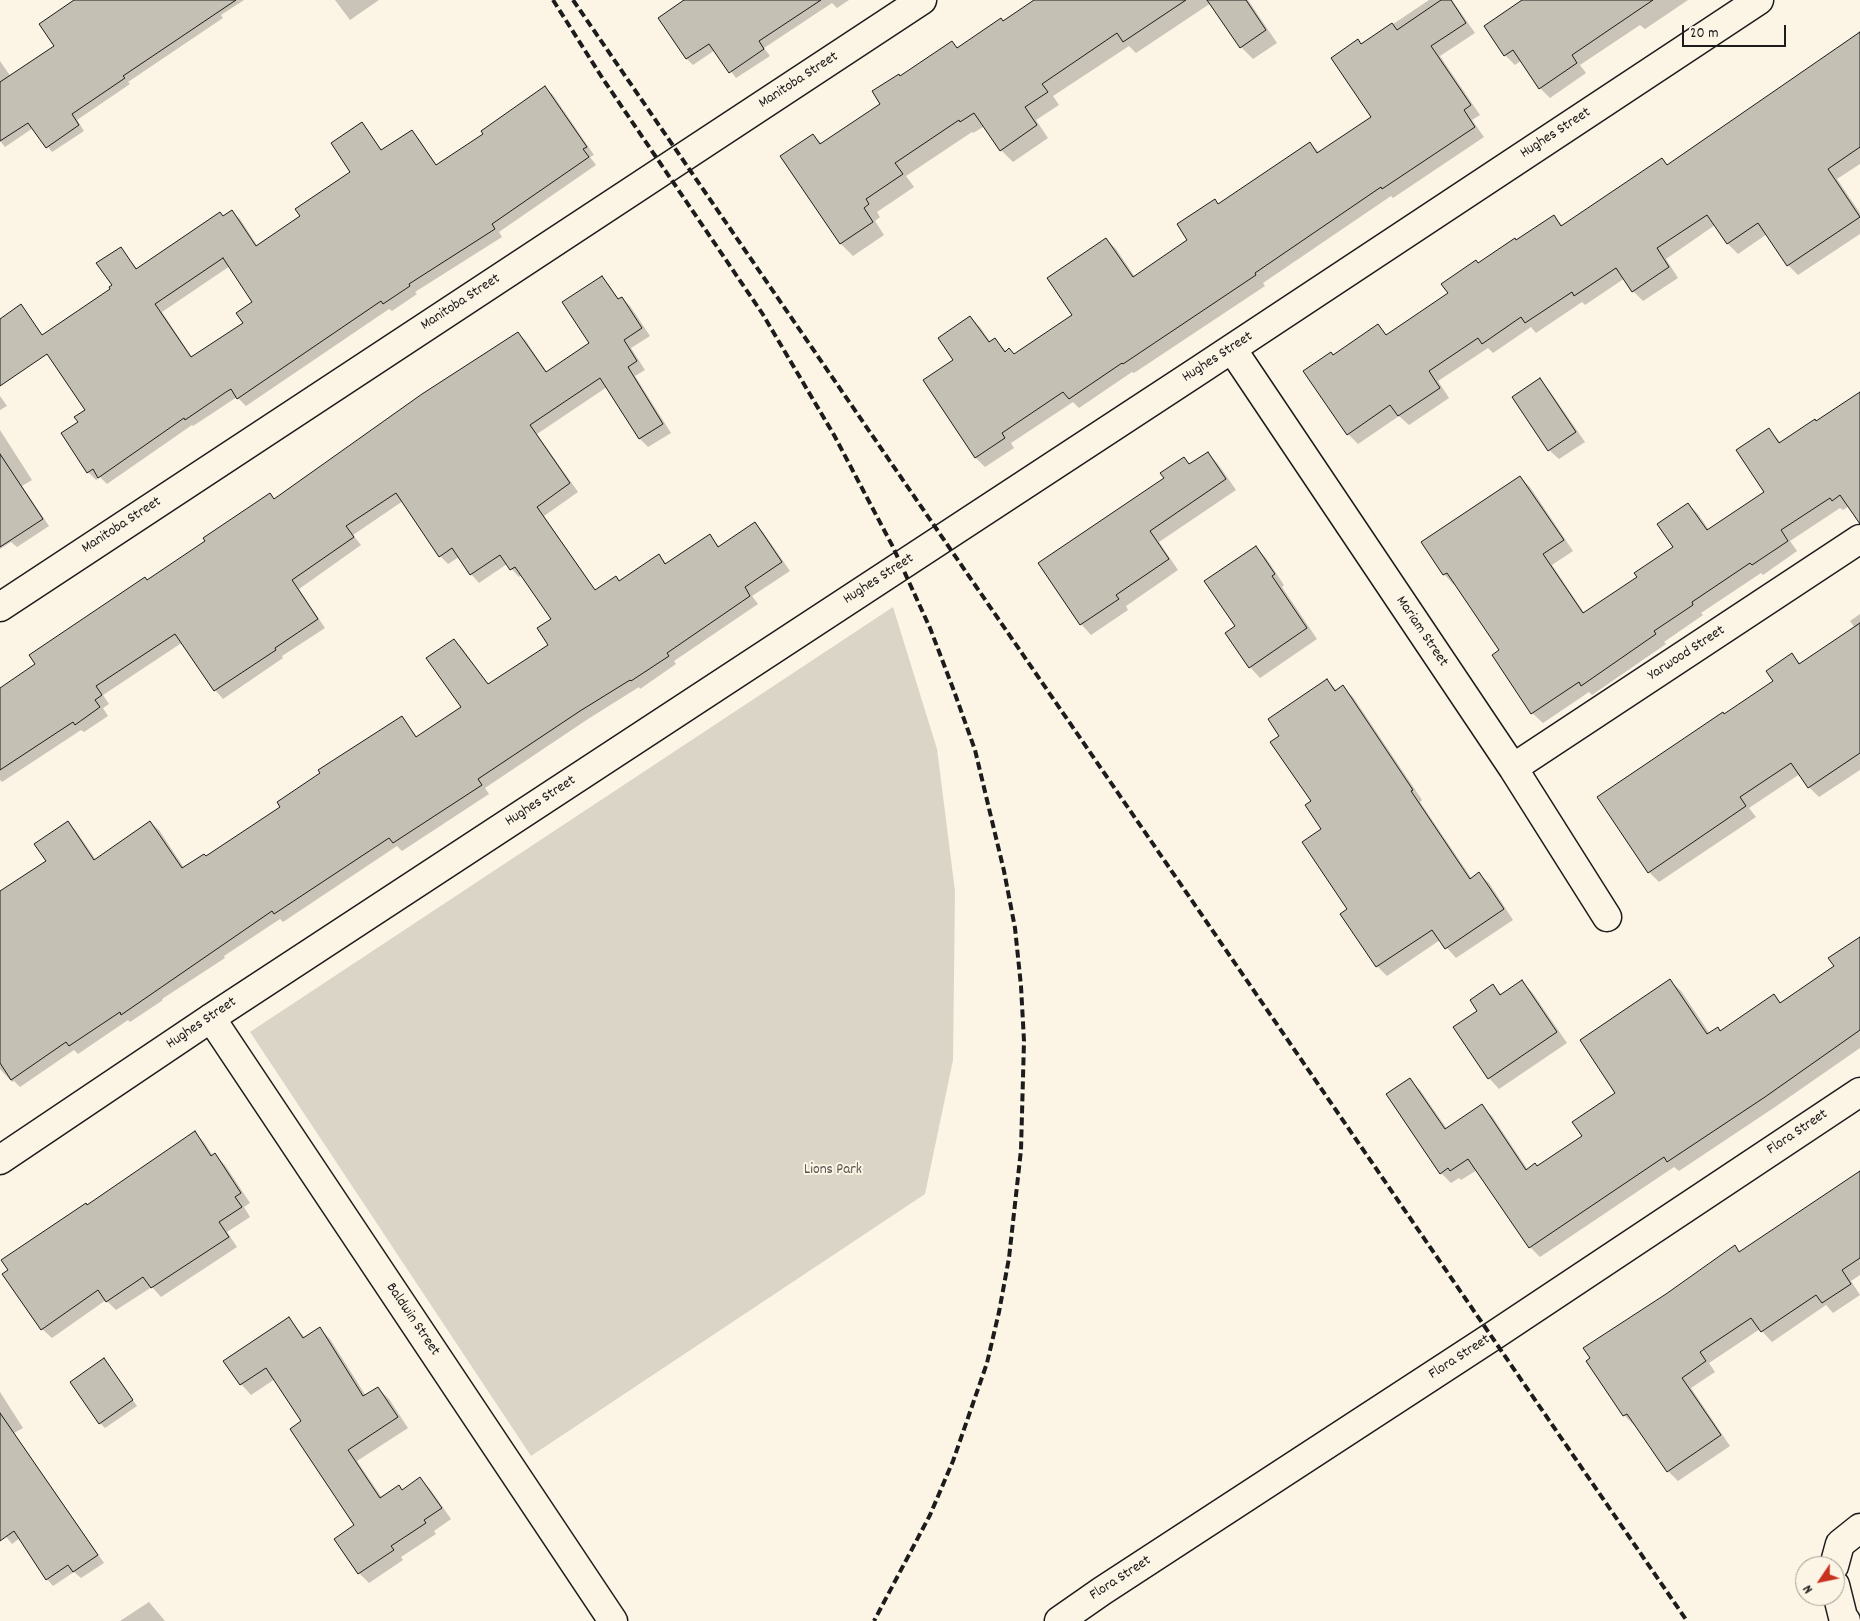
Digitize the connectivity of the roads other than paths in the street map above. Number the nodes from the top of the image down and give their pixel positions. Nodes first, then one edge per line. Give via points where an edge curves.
1 (922, 0) edge
2 (1759, 0) edge
3 (1232, 349) junction
4 (1860, 539) edge
5 (0, 606) edge
6 (1513, 768) junction
7 (1607, 917) dead end
8 (211, 1018) junction
9 (1860, 1092) edge
10 (0, 1160) edge
11 (1860, 1528) edge
12 (1837, 1556) edge
13 (1840, 1606) edge
14 (613, 1621) edge
15 (1059, 1621) edge
16 (1846, 1621) edge

1 - 5 street, Manitoba Street
2 - 3 street, Hughes Street
3 - 6 street, Mariam Street
3 - 8 street, Hughes Street
4 - 6 street, Yarwood Street
6 - 7 street, Mariam Street
8 - 10 street, Hughes Street
8 - 14 street, Baldwin Street
9 - 15 street, Flora Street
11 - 12 street via 1840,1544
13 - 16 street

